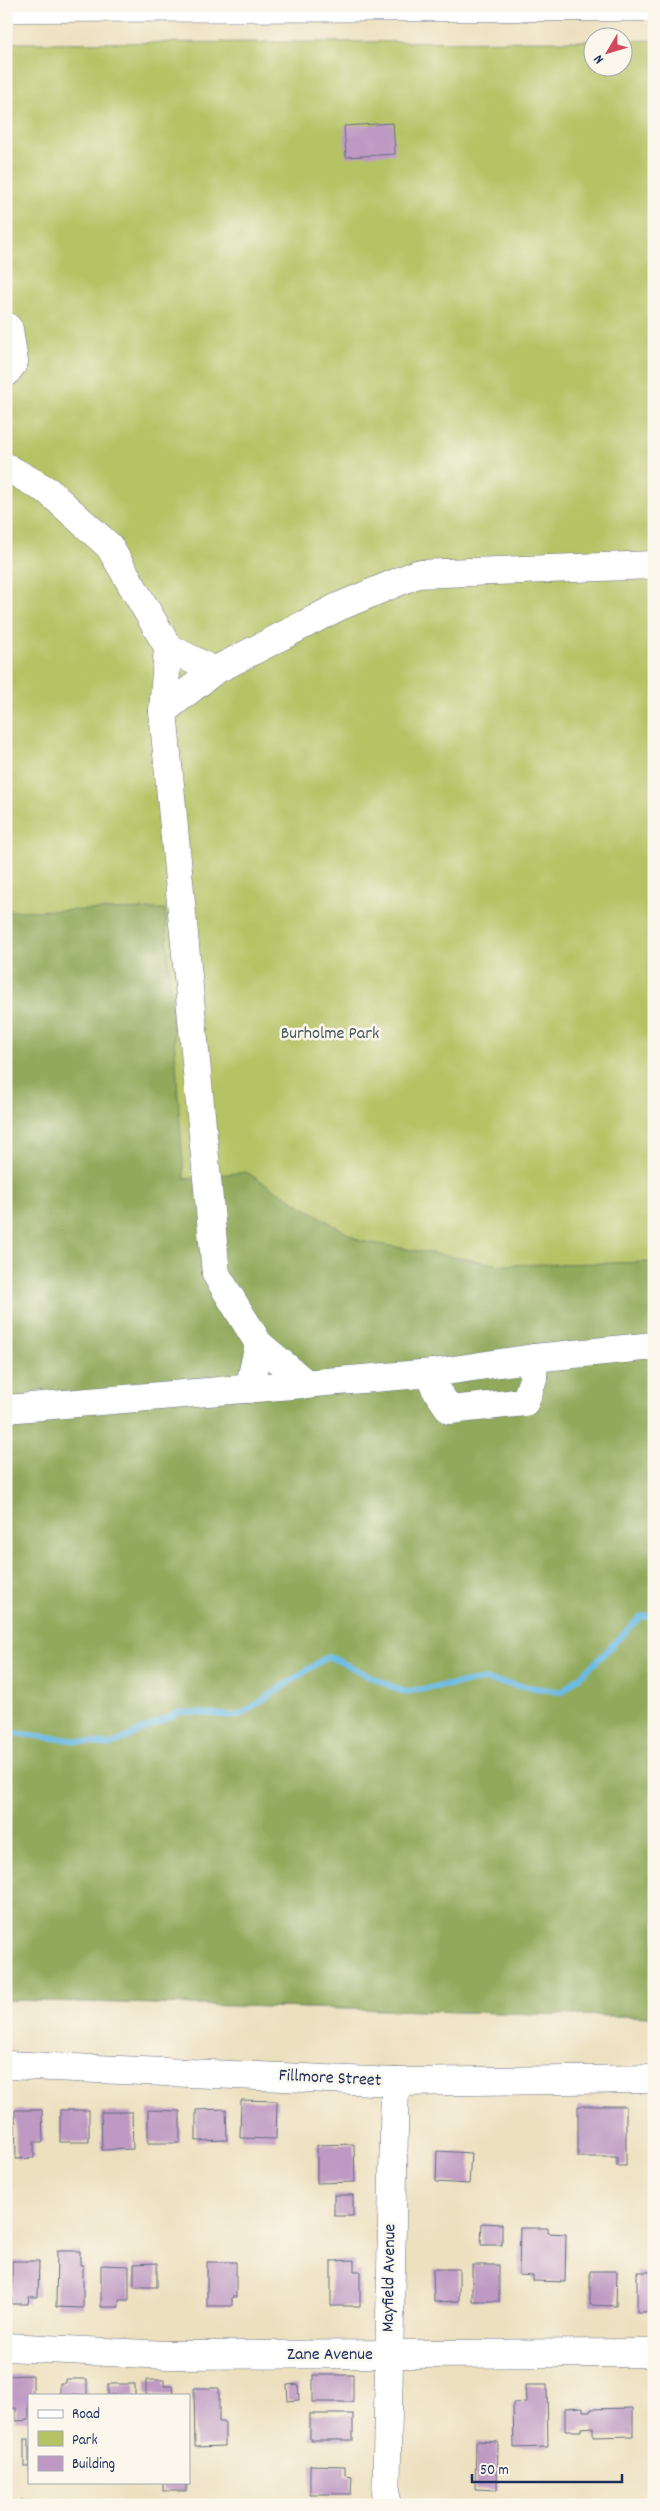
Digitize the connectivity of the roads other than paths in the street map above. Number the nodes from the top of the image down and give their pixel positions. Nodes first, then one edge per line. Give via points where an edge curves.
1 (654, 7) edge
2 (6, 8) edge
3 (458, 8) edge
4 (6, 326) edge
5 (6, 373) edge
6 (6, 467) edge
7 (654, 565) edge
8 (168, 647) junction
9 (214, 671) junction
10 (163, 711) junction
11 (259, 1344) junction
12 (654, 1346) edge
13 (534, 1358) junction
14 (433, 1373) junction
15 (308, 1385) junction
16 (249, 1390) junction
17 (6, 1409) edge
18 (6, 2064) edge
19 (654, 2079) edge
20 (395, 2082) junction
21 (6, 2347) edge
22 (654, 2353) edge
23 (388, 2355) junction
24 (386, 2505) edge

1 - 3 street
2 - 3 street
4 - 5 street via 14,362
6 - 8 street via 48,491 109,546
7 - 9 street via 417,574 338,607
8 - 9 street
8 - 10 street
9 - 10 street
10 - 11 street via 216,1274
11 - 15 street
11 - 16 street
12 - 13 street
13 - 14 street
13 - 14 street via 533,1379 525,1402 450,1410 435,1388
14 - 15 street
15 - 16 street
16 - 17 street
18 - 20 street, Fillmore Street
19 - 20 street, Fillmore Street
20 - 23 street, Mayfield Avenue
21 - 23 street, Zane Avenue via 167,2355
22 - 23 street, Zane Avenue
23 - 24 street, Mayfield Avenue

